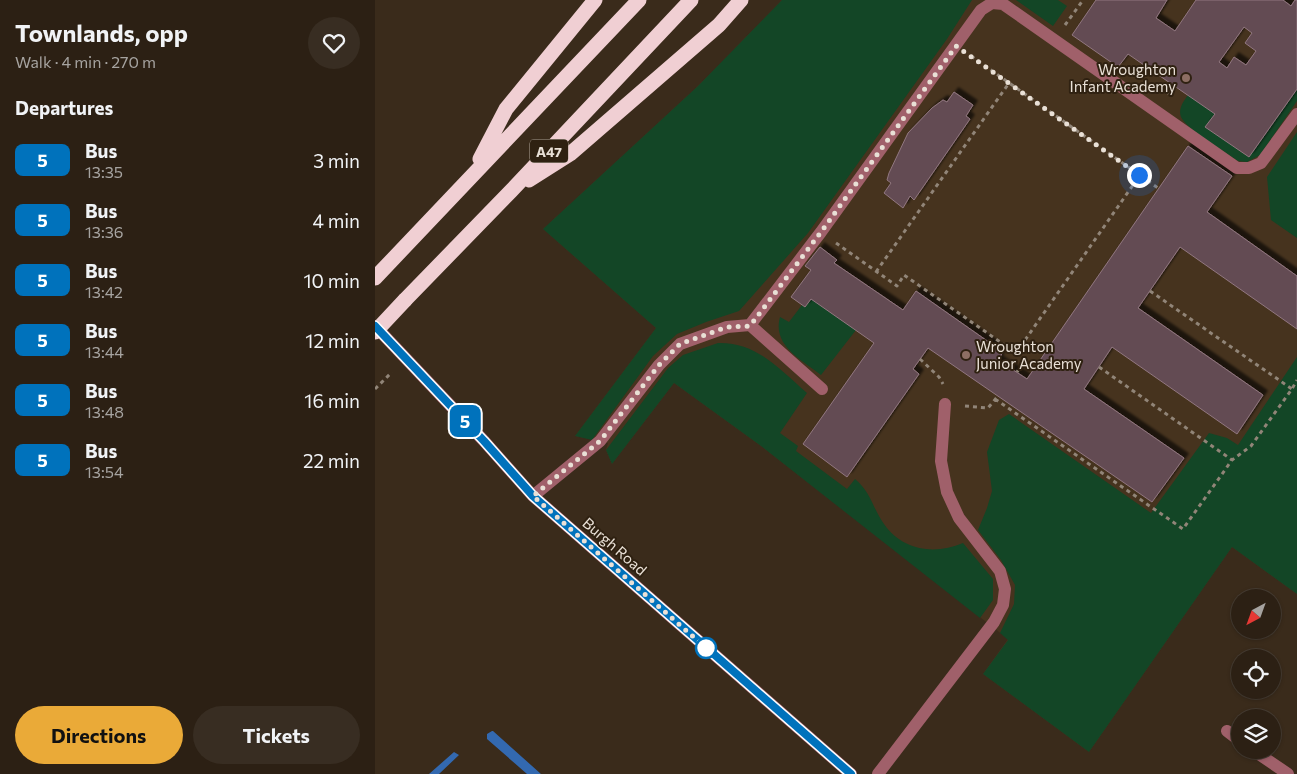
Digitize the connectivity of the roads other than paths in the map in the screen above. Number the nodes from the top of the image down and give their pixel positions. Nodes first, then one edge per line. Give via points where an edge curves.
1 (595, 0) edge
2 (639, 0) edge
3 (691, 0) edge
4 (741, 0) edge
5 (1297, 114) edge
6 (472, 174) junction
7 (511, 191) junction
8 (377, 275) edge
9 (375, 326) edge
10 (750, 326) junction
11 (375, 332) edge
12 (822, 389) dead end
13 (945, 404) road end
14 (533, 496) junction
15 (1227, 731) dead end
16 (1231, 734) edge
17 (1266, 759) edge
18 (851, 774) edge
19 (878, 774) edge
20 (1288, 774) edge

1 - 6 highway, A47 via 506,109
2 - 6 highway, A47
3 - 7 highway, A47
4 - 7 highway, A47 via 719,26 571,154
5 - 10 street via 1261,163 1237,168 1003,4 992,3 981,10
6 - 8 highway, A47
7 - 11 highway, A47, bridge
9 - 14 street, Burgh Road
10 - 12 street
10 - 14 street via 727,327 680,344 659,365 600,441
13 - 19 street via 941,461 947,492 959,518 1000,571 1005,589 1003,605 994,622
14 - 18 street, Burgh Road
15 - 16 street
17 - 20 street

